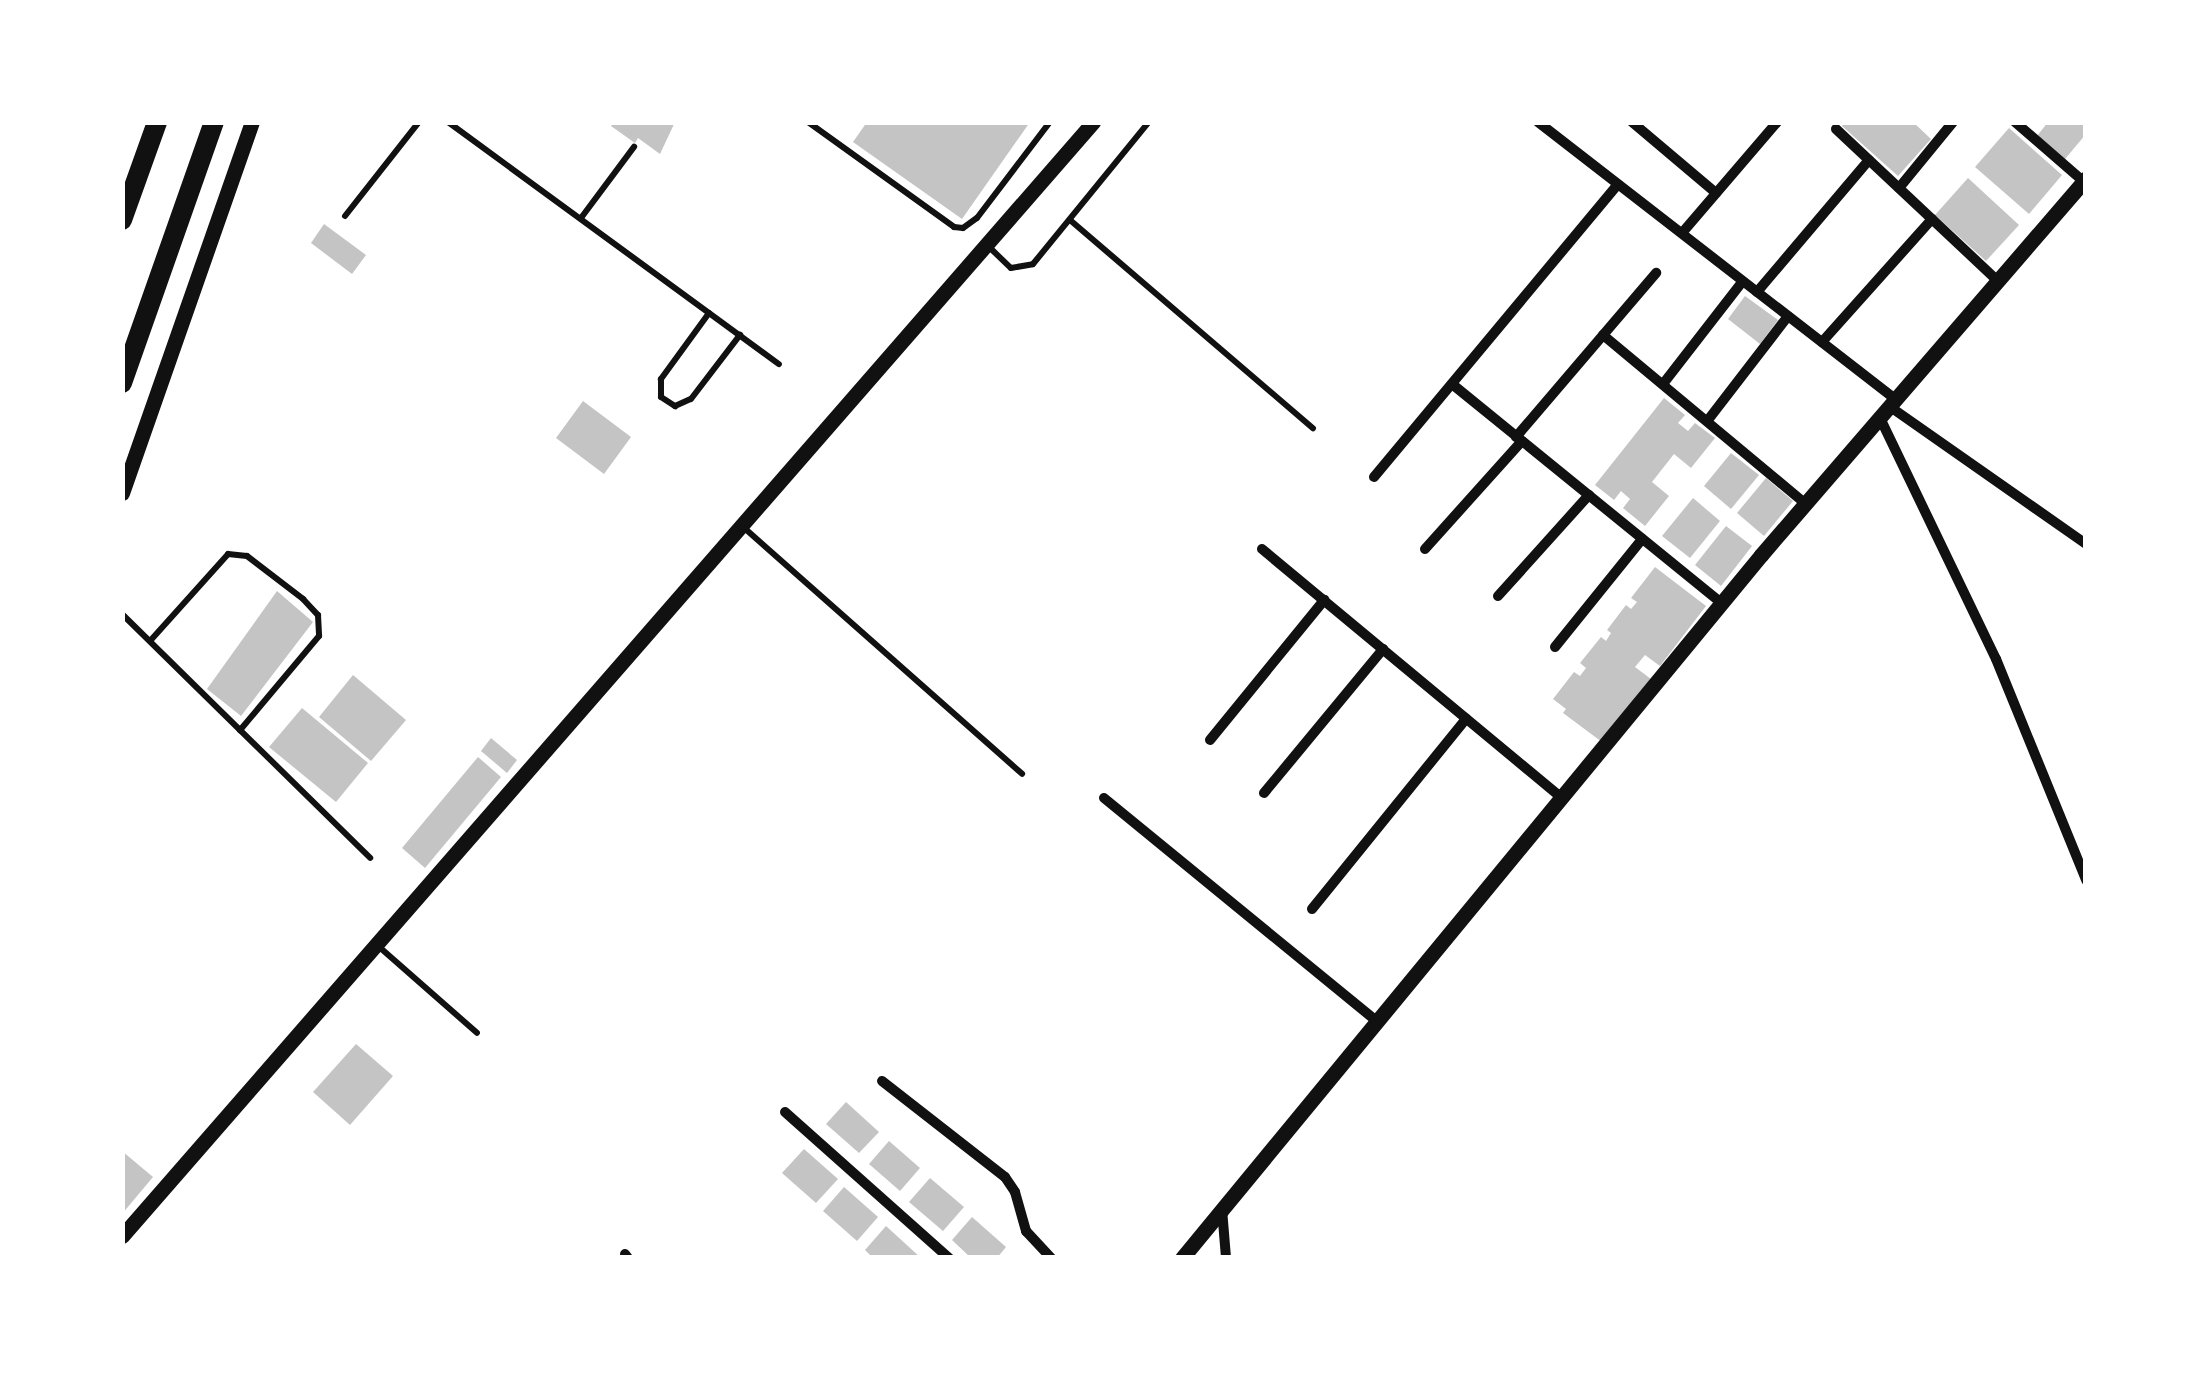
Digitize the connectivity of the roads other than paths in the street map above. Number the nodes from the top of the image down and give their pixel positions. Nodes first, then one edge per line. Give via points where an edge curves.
1 (157, 122) edge
2 (214, 122) edge
3 (252, 122) edge
4 (419, 122) edge
5 (448, 122) edge
6 (1050, 122) edge
7 (1093, 122) edge
8 (1149, 122) edge
9 (1538, 122) edge
10 (1632, 122) edge
11 (1777, 122) edge
12 (1953, 122) edge
13 (2015, 122) edge
14 (814, 124) edge
15 (1836, 129) dead end
16 (634, 147) dead end
17 (1869, 160) junction
18 (2084, 180) edge
19 (1618, 184) junction
20 (1899, 188) junction
21 (1716, 193) junction
22 (345, 216) dead end
23 (580, 218) junction
24 (1932, 219) junction
25 (122, 220) edge
26 (1070, 220) junction
27 (1682, 234) junction
28 (986, 244) junction
29 (1656, 272) dead end
30 (1997, 280) junction
31 (1744, 281) junction
32 (1757, 292) junction
33 (709, 313) junction
34 (1788, 316) junction
35 (740, 335) junction
36 (1603, 335) junction
37 (1822, 342) junction
38 (780, 364) dead end
39 (122, 382) edge
40 (1452, 384) junction
41 (1663, 384) junction
42 (1888, 408) junction
43 (1708, 420) junction
44 (1313, 428) dead end
45 (1519, 439) junction
46 (1374, 477) dead end
47 (122, 493) edge
48 (1589, 495) junction
49 (1806, 504) junction
50 (741, 526) junction
51 (1642, 539) junction
52 (2086, 544) edge
53 (1262, 549) dead end
54 (1425, 549) dead end
55 (1498, 596) dead end
56 (1324, 600) junction
57 (1721, 603) junction
58 (122, 614) edge
59 (150, 641) junction
60 (1555, 647) dead end
61 (1383, 649) junction
62 (1466, 719) junction
63 (240, 730) junction
64 (1210, 740) dead end
65 (1022, 774) dead end
66 (1264, 793) dead end
67 (1561, 797) junction
68 (1104, 798) dead end
69 (370, 858) dead end
70 (2086, 880) edge
71 (1312, 910) dead end
72 (376, 944) junction
73 (1376, 1021) junction
74 (477, 1033) dead end
75 (882, 1081) dead end
76 (786, 1112) dead end
77 (1222, 1208) junction
78 (122, 1236) edge
79 (948, 1258) edge
80 (1050, 1258) edge
81 (1182, 1258) edge
82 (1226, 1258) edge

1 - 25 highway
2 - 39 highway
3 - 47 street
4 - 22 lane
5 - 23 lane
6 - 14 lane via 963,228
7 - 28 street
8 - 26 lane
9 - 19 street
10 - 21 street
11 - 21 street
12 - 20 street
13 - 18 street
15 - 17 street
16 - 23 lane
17 - 20 street
17 - 32 street
18 - 30 street
19 - 27 street
19 - 40 street
20 - 24 street
21 - 27 street
23 - 33 lane
24 - 30 street
24 - 37 street
26 - 28 lane via 1023,270 1011,268
26 - 44 lane
27 - 31 street
28 - 50 street
29 - 36 street
30 - 42 street
31 - 32 street
31 - 41 street
32 - 34 street
33 - 35 lane
33 - 35 lane via 661,380 661,397 674,406 691,399
34 - 37 street
34 - 43 street
35 - 38 lane
36 - 41 street
36 - 45 street
37 - 42 street
40 - 45 street
40 - 46 street
41 - 43 street
42 - 49 street
42 - 52 street
42 - 70 street
43 - 49 street
45 - 48 street
45 - 54 street
48 - 51 street
48 - 55 street
49 - 57 street
50 - 65 lane
50 - 72 street
51 - 57 street
51 - 60 street
53 - 56 street
56 - 61 street
56 - 64 street
57 - 67 street
58 - 59 lane
59 - 63 lane
59 - 63 lane via 228,554 247,556 303,600 318,615 319,636
61 - 62 street
61 - 66 street
62 - 67 street
62 - 71 street
63 - 69 lane
67 - 73 street
68 - 73 street
72 - 74 lane
72 - 78 street
73 - 77 street
75 - 80 street via 1004,1177 1026,1230
76 - 79 street
77 - 81 street
77 - 82 street

